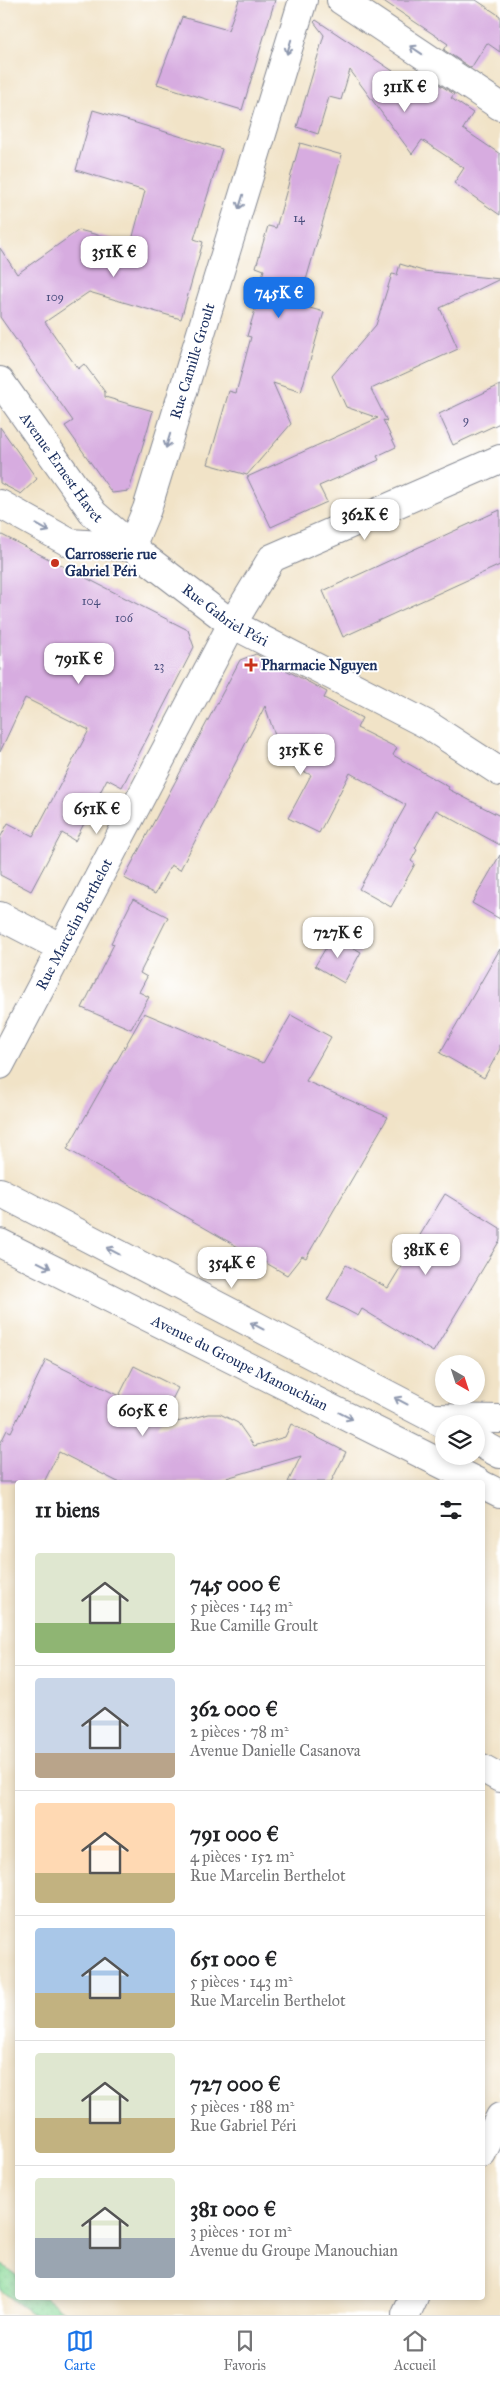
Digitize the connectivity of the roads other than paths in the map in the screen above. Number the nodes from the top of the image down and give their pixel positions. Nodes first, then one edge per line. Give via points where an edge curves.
1 (303, 0) edge
2 (341, 0) edge
3 (500, 106) edge
4 (0, 381) edge
5 (500, 459) edge
6 (0, 504) edge
7 (131, 547) junction
8 (232, 624) junction
9 (500, 772) edge
10 (0, 916) edge
11 (62, 948) junction
12 (0, 1065) edge
13 (0, 1192) edge
14 (0, 1243) edge
15 (435, 1419) edge
16 (485, 1419) edge
17 (500, 1419) edge
18 (485, 1446) edge
19 (500, 1454) edge
20 (474, 1480) edge
21 (485, 1486) edge
22 (500, 1494) edge
23 (485, 1770) edge
24 (500, 1778) edge
25 (500, 2117) edge
26 (485, 2148) edge
27 (413, 2300) edge
28 (406, 2315) edge

1 -> 7 street, Rue Camille Groult via 147,509
3 -> 2 street
4 - 7 street, Avenue Ernest Havet via 94,514
5 - 8 street, Rue Marcelin Berthelot via 272,558
6 -> 7 street via 70,543
7 - 8 street, Rue Gabriel Péri
8 - 9 street, Rue Gabriel Péri via 428,725
8 - 11 street, Rue Marcelin Berthelot
10 - 11 street
11 - 12 street, Rue Marcelin Berthelot
15 -> 13 street
14 -> 20 street, Avenue du Groupe Manouchian
16 - 17 street
18 - 19 street
21 - 22 street
23 - 24 street
25 - 26 street
27 - 28 street

